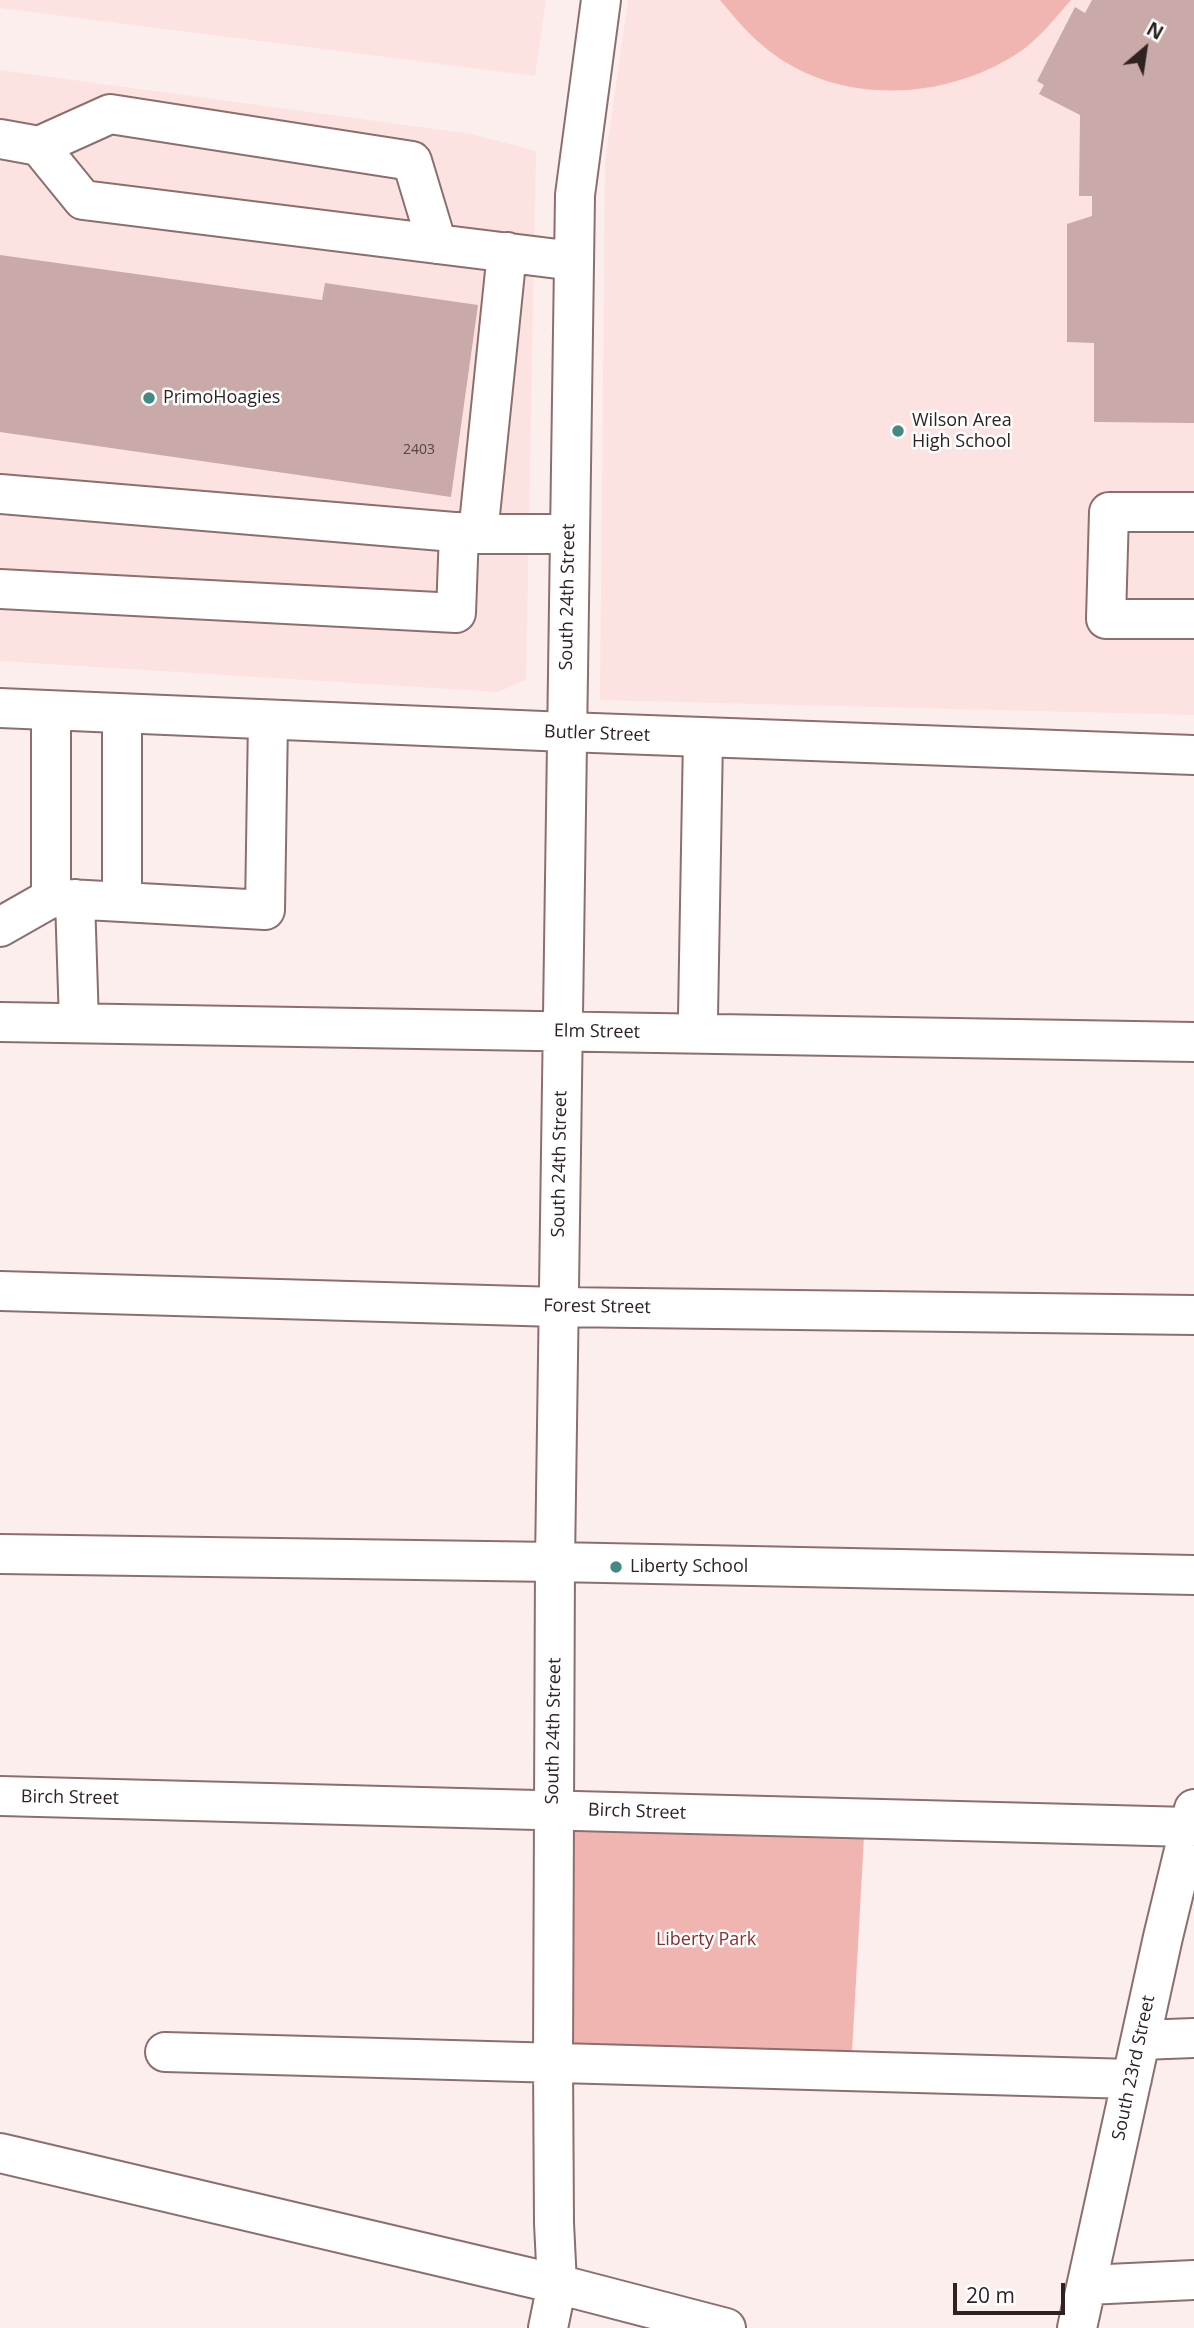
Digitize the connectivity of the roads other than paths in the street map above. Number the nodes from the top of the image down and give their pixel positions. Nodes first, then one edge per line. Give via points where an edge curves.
1 (601, 0) edge
2 (0, 139) edge
3 (40, 146) junction
4 (437, 244) junction
5 (507, 252) junction
6 (574, 261) junction
7 (0, 494) edge
8 (1194, 512) edge
9 (468, 533) junction
10 (569, 534) junction
11 (0, 589) edge
12 (1194, 620) edge
13 (0, 708) edge
14 (51, 710) junction
15 (122, 713) junction
16 (268, 720) junction
17 (566, 733) junction
18 (703, 738) junction
19 (1194, 755) edge
20 (63, 899) junction
21 (122, 902) junction
22 (0, 927) edge
23 (698, 1016) dead end
24 (0, 1021) edge
25 (79, 1023) junction
26 (562, 1031) junction
27 (1194, 1042) edge
28 (0, 1291) edge
29 (558, 1307) junction
30 (1194, 1315) edge
31 (0, 1554) edge
32 (555, 1562) junction
33 (1194, 1575) edge
34 (0, 1796) edge
35 (553, 1810) junction
36 (1192, 1818) edge
37 (1194, 2038) edge
38 (1141, 2040) junction
39 (165, 2052) dead end
40 (553, 2062) junction
41 (1132, 2079) junction
42 (0, 2153) edge
43 (1194, 2280) edge
44 (557, 2284) junction
45 (1087, 2285) junction
46 (548, 2328) edge
47 (726, 2328) edge
48 (1077, 2328) edge

1 - 6 street, South 24th Street via 575,195
2 - 3 street
3 - 4 street via 83,201
3 - 4 street via 110,114 412,161
4 - 5 street
5 - 6 street
5 - 9 street
6 - 10 street, South 24th Street
7 - 9 street
8 - 12 street via 1109,512 1106,619
9 - 10 street
9 - 11 street via 456,613
10 - 17 street, South 24th Street
13 - 14 street, Butler Street
14 - 15 street, Butler Street
14 - 20 street
15 - 16 street, Butler Street
15 - 21 street
16 - 17 street, Butler Street
16 - 21 street via 265,910
17 - 18 street, Butler Street
17 - 26 street, South 24th Street
18 - 19 street, Butler Street
18 - 23 street
20 - 21 street
20 - 22 street
20 - 25 street
24 - 25 street, Elm Street
25 - 26 street, Elm Street
26 - 27 street, Elm Street
26 - 29 street, South 24th Street
28 - 29 street, Forest Street
29 - 30 street, Forest Street
29 - 32 street, South 24th Street
31 - 32 street
32 - 33 street
32 - 35 street, South 24th Street
34 - 35 street, Birch Street
35 - 36 street, Birch Street
35 - 40 street, South 24th Street
36 - 38 street, South 23rd Street
37 - 38 street
38 - 41 street, South 23rd Street
39 - 40 street
40 - 41 street
40 - 44 street, South 24th Street
41 - 45 street, South 23rd Street
42 - 44 street
43 - 45 street
44 - 46 street, South 24th Street
44 - 47 street
45 - 48 street, South 23rd Street

